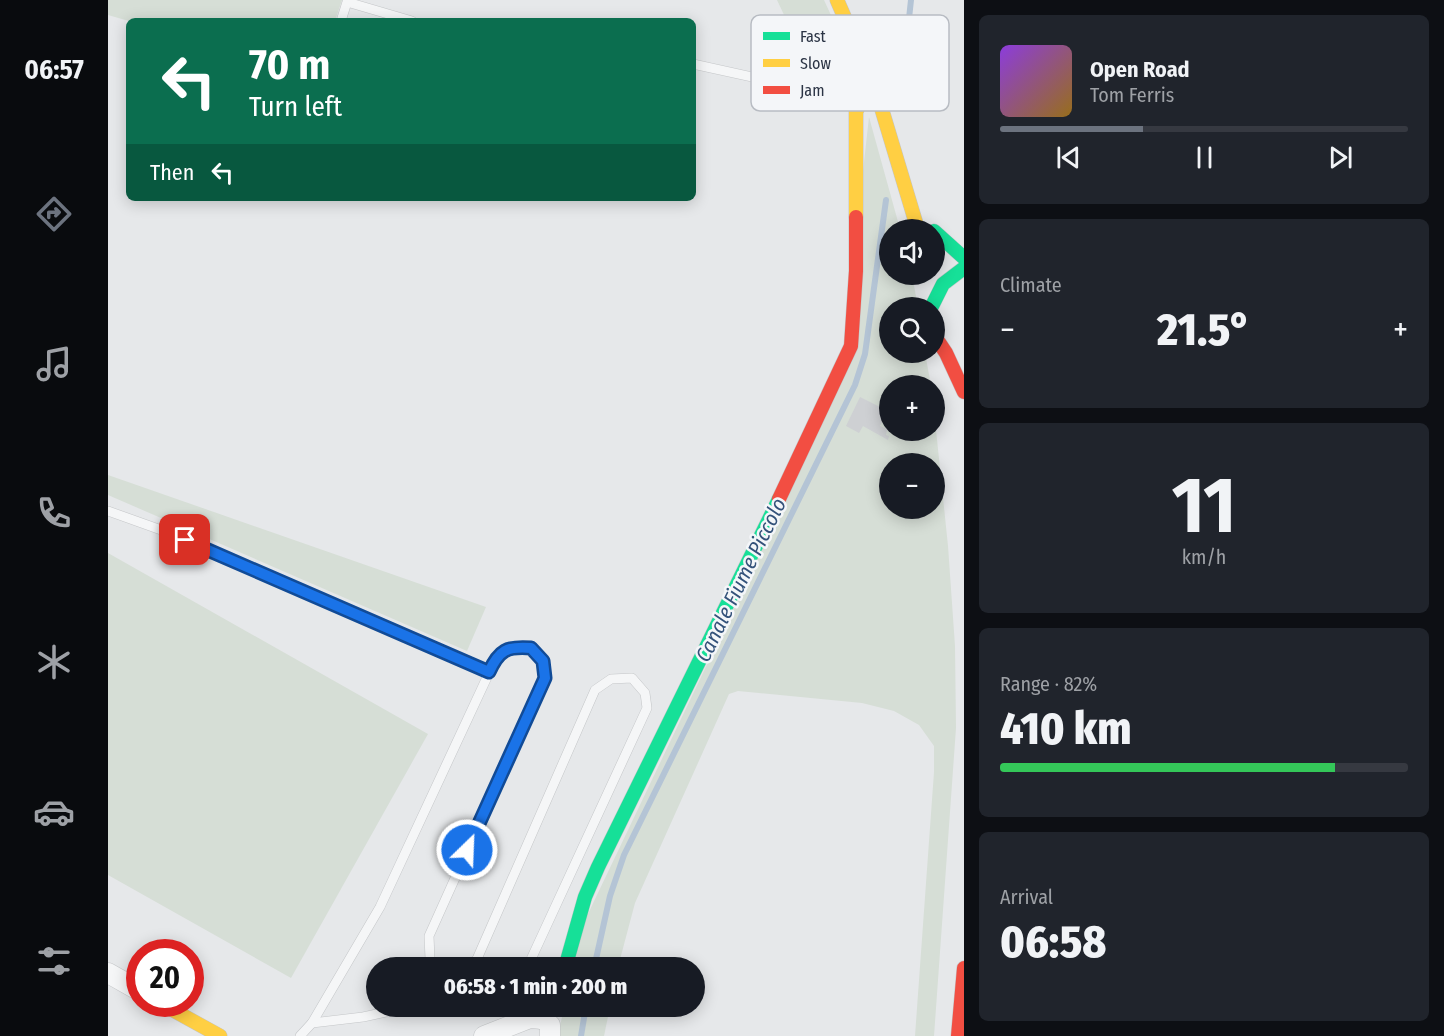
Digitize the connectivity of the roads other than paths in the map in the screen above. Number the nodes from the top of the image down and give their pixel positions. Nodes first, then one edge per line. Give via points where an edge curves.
1 (837, 0) edge
2 (844, 15) edge
3 (342, 18) edge
4 (402, 18) edge
5 (696, 65) edge
6 (751, 77) edge
7 (856, 111) edge
8 (881, 111) edge
9 (912, 210) junction
10 (915, 219) edge
11 (922, 219) edge
12 (945, 240) edge
13 (964, 258) edge
14 (964, 268) edge
15 (935, 297) edge
16 (946, 353) joint
17 (964, 363) edge
18 (964, 392) edge
19 (108, 511) edge
20 (489, 672) junction
21 (430, 957) edge
22 (478, 957) edge
23 (532, 957) edge
24 (568, 957) edge
25 (964, 968) edge
26 (108, 973) edge
27 (126, 983) edge
28 (366, 1016) edge
29 (186, 1017) edge
30 (548, 1020) edge
31 (312, 1023) junction
32 (220, 1036) edge
33 (300, 1036) edge
34 (484, 1036) edge
35 (958, 1036) edge

1 - 2 street
3 - 4 lane via 347,2
5 - 6 lane
7 - 24 street via 856,271 851,346 598,867
8 - 9 street
9 - 10 street
9 - 11 street
12 - 13 street
14 - 15 street via 944,281
16 - 17 street
16 - 18 street
19 - 20 lane via 164,531
20 - 21 lane via 496,658 512,646 531,648 543,661 545,678 429,936
20 - 31 lane via 380,907
22 - 23 lane via 595,690 611,679 632,678 645,693 647,708
25 - 35 street
26 - 27 street
28 - 31 lane
29 - 32 street
30 - 34 street via 530,1018
31 - 33 lane

